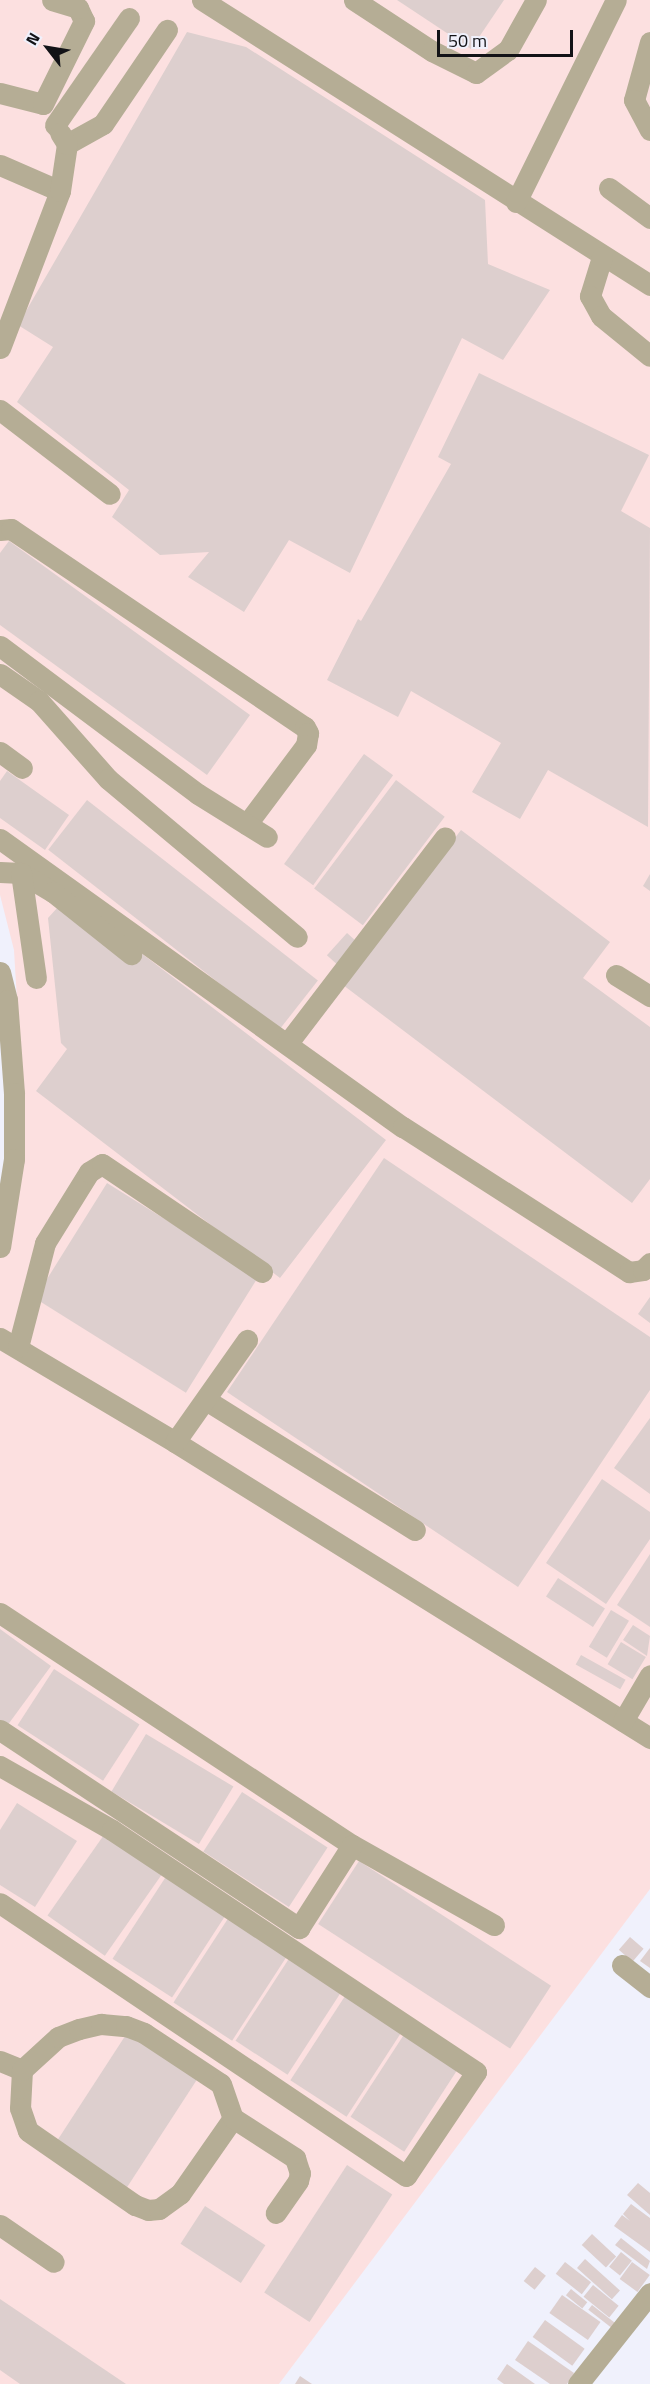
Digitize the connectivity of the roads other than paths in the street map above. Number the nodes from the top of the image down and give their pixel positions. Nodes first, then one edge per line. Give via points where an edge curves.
1 (52, 0) edge
2 (201, 0) edge
3 (354, 0) edge
4 (536, 0) edge
5 (616, 0) edge
6 (129, 18) dead end
7 (167, 30) dead end
8 (650, 42) edge
9 (0, 93) edge
10 (43, 104) junction
11 (55, 124) junction
12 (650, 130) edge
13 (67, 144) junction
14 (0, 165) edge
15 (609, 188) dead end
16 (60, 191) junction
17 (516, 202) junction
18 (650, 218) edge
19 (602, 257) junction
20 (650, 285) edge
21 (0, 348) edge
22 (650, 356) edge
23 (0, 410) edge
24 (110, 494) dead end
25 (0, 530) edge
26 (0, 646) edge
27 (0, 674) edge
28 (0, 752) edge
29 (22, 768) dead end
30 (246, 824) junction
31 (267, 837) dead end
32 (445, 837) dead end
33 (0, 839) edge
34 (10, 872) edge
35 (297, 937) dead end
36 (132, 954) dead end
37 (0, 972) edge
38 (616, 975) dead end
39 (36, 978) dead end
40 (650, 996) edge
41 (287, 1044) junction
42 (0, 1248) edge
43 (650, 1263) edge
44 (262, 1272) dead end
45 (247, 1340) dead end
46 (9, 1343) edge
47 (206, 1400) junction
48 (176, 1442) junction
49 (415, 1530) dead end
50 (0, 1613) edge
51 (650, 1675) edge
52 (623, 1721) junction
53 (0, 1730) edge
54 (650, 1738) edge
55 (0, 1766) edge
56 (352, 1845) junction
57 (0, 1903) edge
58 (494, 1925) dead end
59 (622, 1965) dead end
60 (650, 1986) edge
61 (0, 2061) edge
62 (22, 2070) junction
63 (233, 2118) junction
64 (276, 2214) dead end
65 (0, 2225) edge
66 (54, 2262) dead end
67 (650, 2293) edge
68 (578, 2384) edge

1 - 10 street via 78,8 84,21
2 - 17 street
3 - 4 street via 432,51 476,73 508,50
5 - 17 street
6 - 11 street
7 - 13 street via 103,124
8 - 12 street via 633,100
9 - 10 street
10 - 11 street
11 - 13 street
13 - 16 street
14 - 16 street
15 - 18 street
16 - 21 street
17 - 19 street
19 - 20 street
19 - 22 street via 590,296 601,316
23 - 24 street
25 - 30 street via 11,529 305,727 306,745
26 - 30 street via 198,794
27 - 35 street via 39,701 108,779
28 - 29 street
30 - 31 street
32 - 41 street
33 - 41 street
34 - 36 street via 53,892
34 - 39 street
37 - 42 street via 7,1000 14,1093 14,1159
38 - 40 street
41 - 43 street via 402,1127 629,1272 643,1270
44 - 46 street via 102,1164 89,1172 45,1244
45 - 47 street
46 - 48 street
47 - 48 street
47 - 49 street
48 - 52 street
50 - 56 street
51 - 52 street
52 - 54 street
53 - 56 street via 299,1928
55 - 57 street via 112,1830 476,2072 406,2176
56 - 58 street
59 - 60 street
61 - 62 street
62 - 63 street via 58,2037 101,2024 126,2026 144,2033 220,2084
62 - 63 street via 20,2108 28,2131 148,2210 159,2209 180,2194
63 - 64 street via 295,2158 300,2173 298,2181
65 - 66 street
67 - 68 street

